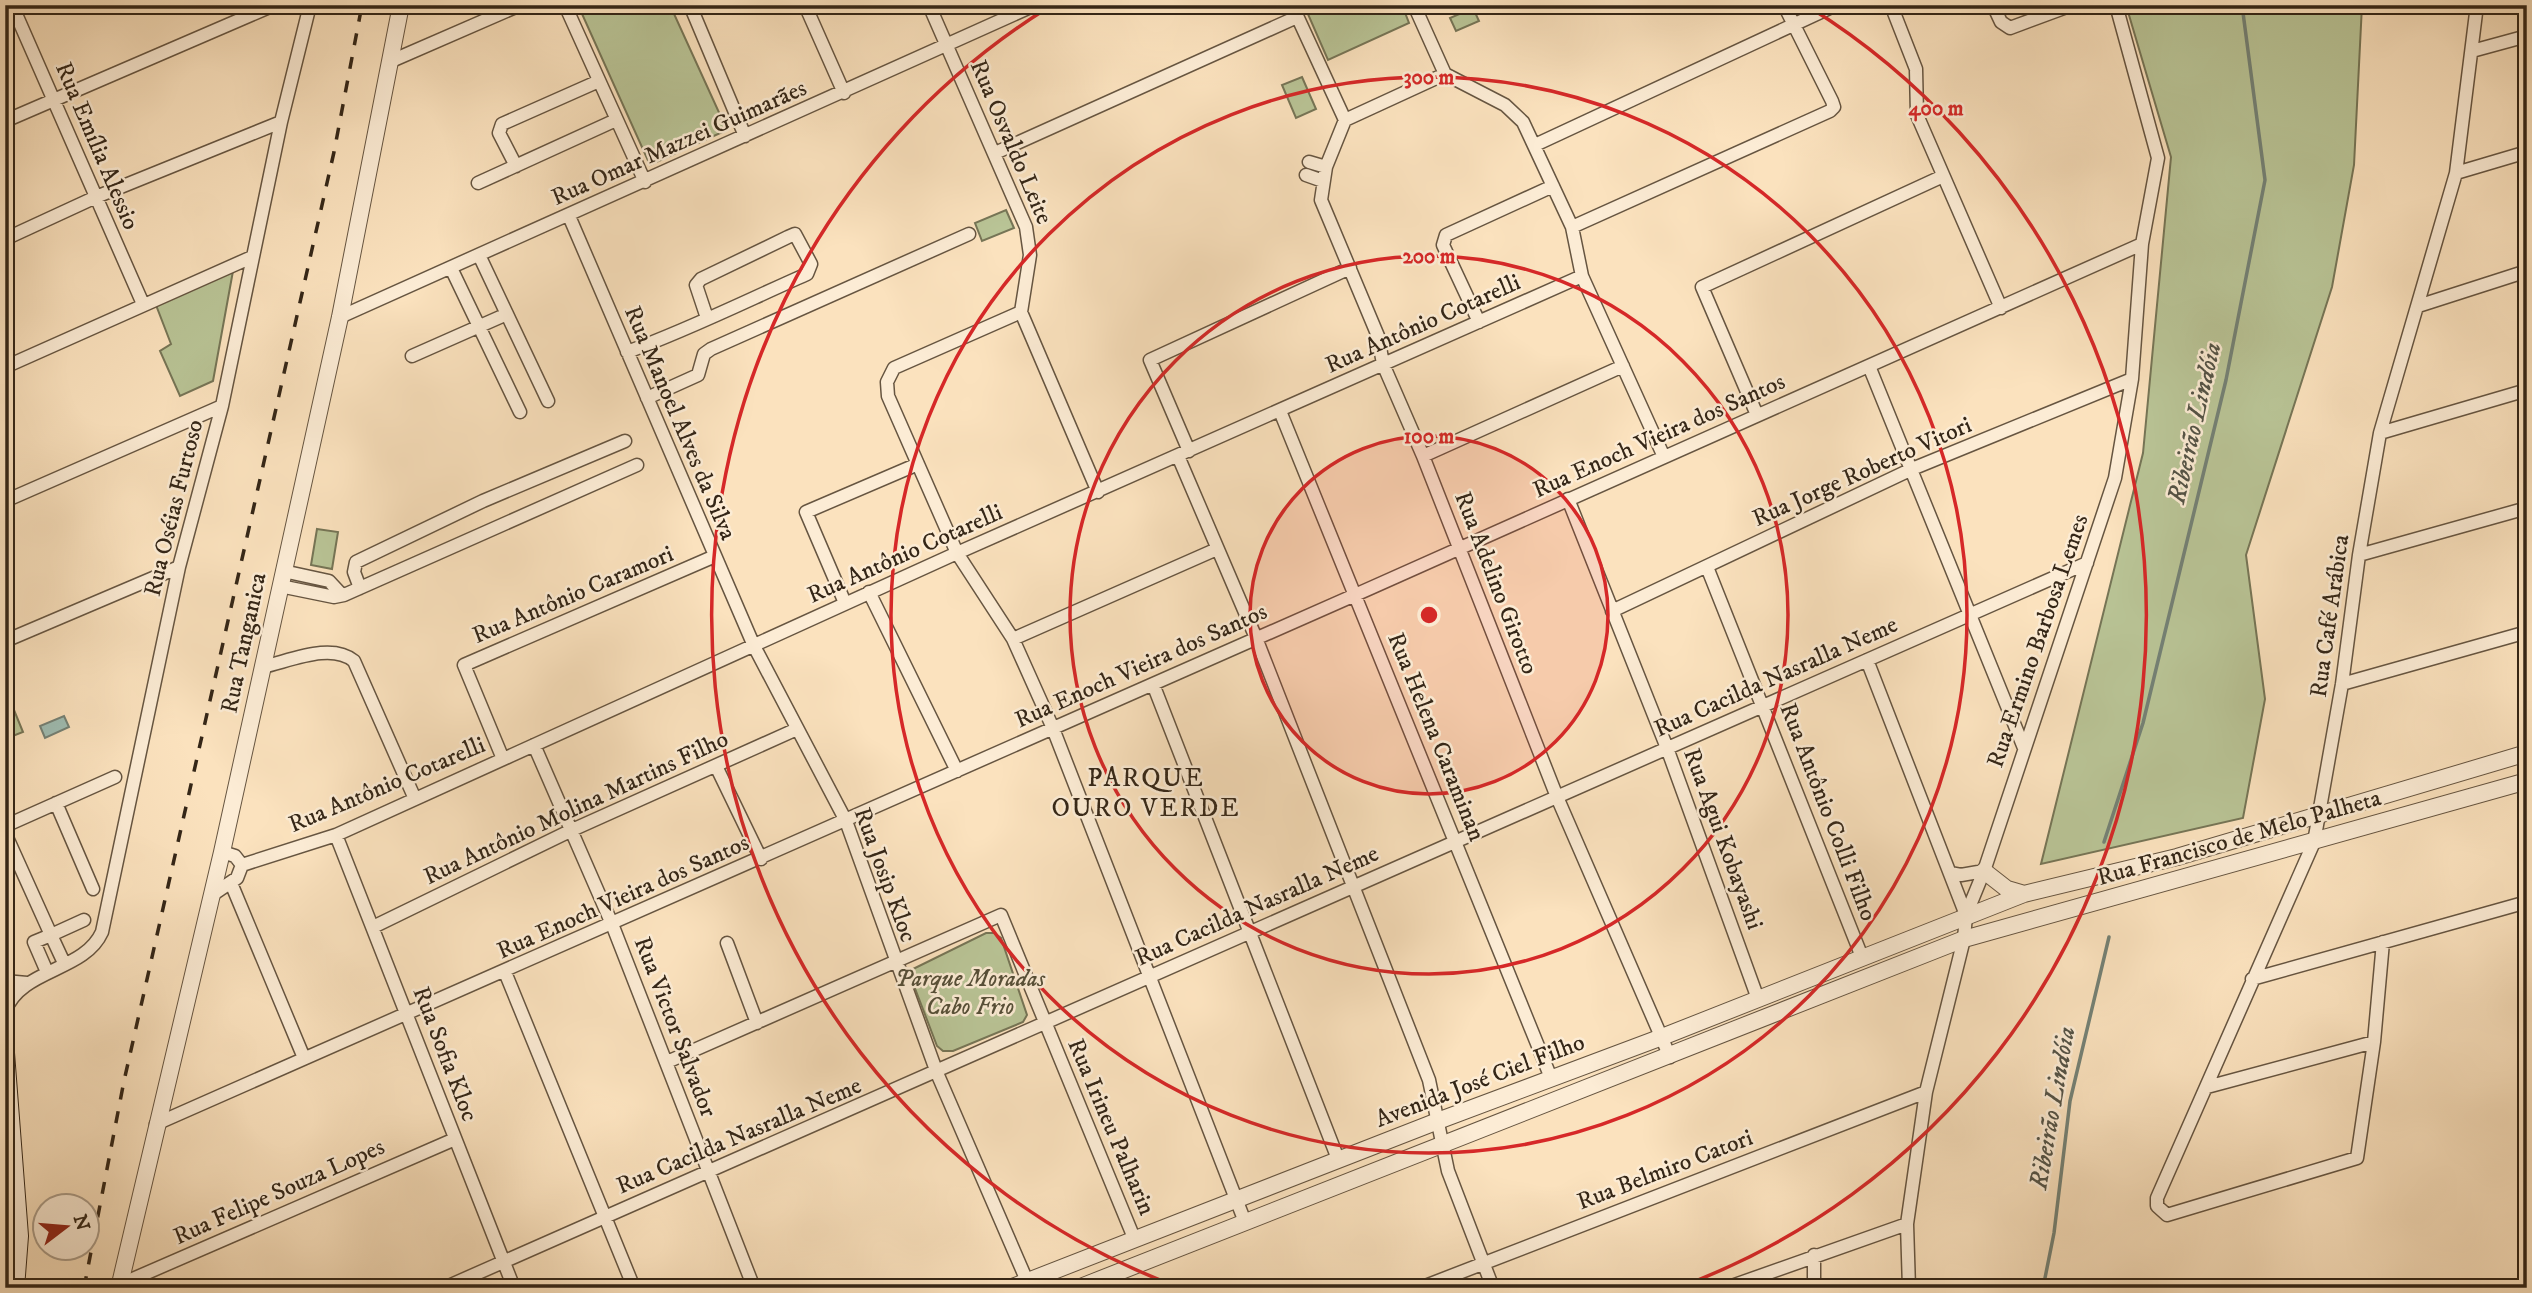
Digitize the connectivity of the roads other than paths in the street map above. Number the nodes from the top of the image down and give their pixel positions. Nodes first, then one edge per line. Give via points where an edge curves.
1 (12, 5) edge
2 (274, 5) edge
3 (310, 5) edge
4 (520, 5) edge
5 (565, 5) edge
6 (690, 5) edge
7 (805, 5) edge
8 (929, 5) edge
9 (1035, 5) edge
10 (1414, 5) edge
11 (1784, 5) edge
12 (1836, 5) edge
13 (1891, 5) edge
14 (1993, 5) edge
15 (2072, 5) edge
16 (2116, 5) edge
17 (2477, 5) edge
18 (401, 8) edge
19 (1295, 11) edge
20 (1792, 24) junction
21 (2527, 36) edge
22 (947, 46) junction
23 (2472, 51) junction
24 (389, 62) junction
25 (1445, 74) junction
26 (599, 81) junction
27 (844, 93) junction
28 (55, 99) junction
29 (617, 120) junction
30 (1345, 120) junction
31 (5, 121) edge
32 (281, 122) junction
33 (745, 136) junction
34 (1535, 145) junction
35 (2527, 152) edge
36 (995, 153) junction
37 (1309, 162) dead end
38 (516, 166) junction
39 (1326, 167) junction
40 (2456, 173) junction
41 (1306, 175) dead end
42 (1941, 177) junction
43 (1323, 181) junction
44 (645, 182) junction
45 (478, 183) dead end
46 (1553, 186) junction
47 (96, 197) junction
48 (569, 216) junction
49 (1572, 227) junction
50 (969, 234) dead end
51 (5, 239) edge
52 (2142, 244) junction
53 (479, 256) junction
54 (252, 257) junction
55 (451, 268) junction
56 (1350, 268) junction
57 (2527, 271) edge
58 (1582, 276) junction
59 (143, 304) junction
60 (2418, 306) junction
61 (2001, 308) junction
62 (1021, 312) junction
63 (507, 314) junction
64 (340, 317) junction
65 (707, 318) junction
66 (1479, 322) junction
67 (479, 326) junction
68 (627, 352) junction
69 (412, 356) dead end
70 (1383, 364) junction
71 (1623, 366) junction
72 (1869, 366) junction
73 (5, 367) edge
74 (2132, 379) junction
75 (2527, 390) edge
76 (647, 398) junction
77 (548, 401) dead end
78 (222, 406) junction
79 (1280, 411) junction
80 (520, 412) dead end
81 (1757, 415) junction
82 (2380, 433) junction
83 (625, 441) dead end
84 (1184, 454) junction
85 (1423, 456) junction
86 (1664, 457) junction
87 (918, 464) junction
88 (637, 465) dead end
89 (1912, 469) junction
90 (1098, 492) junction
91 (1568, 499) junction
92 (5, 501) edge
93 (2527, 508) edge
94 (1460, 548) junction
95 (1217, 549) junction
96 (957, 553) junction
97 (2359, 555) junction
98 (715, 556) junction
99 (2087, 563) junction
100 (1707, 566) junction
101 (179, 567) junction
102 (282, 579) junction
103 (360, 588) junction
104 (869, 592) junction
105 (1356, 594) junction
106 (845, 603) junction
107 (1612, 611) junction
108 (1968, 615) junction
109 (2527, 632) edge
110 (1256, 638) junction
111 (1013, 639) junction
112 (5, 641) edge
113 (754, 646) junction
114 (1867, 660) junction
115 (262, 667) junction
116 (1153, 684) junction
117 (2342, 684) junction
118 (1763, 705) junction
119 (1052, 726) junction
120 (797, 729) junction
121 (534, 745) junction
122 (1667, 748) junction
123 (2024, 748) junction
124 (2527, 753) edge
125 (503, 759) junction
126 (716, 766) junction
127 (957, 771) junction
128 (115, 777) dead end
129 (2527, 781) edge
130 (1557, 797) junction
131 (415, 799) junction
132 (56, 803) junction
133 (2321, 816) junction
134 (846, 821) junction
135 (5, 826) edge
136 (572, 830) junction
137 (5, 833) edge
138 (336, 835) junction
139 (1455, 842) junction
140 (2314, 842) junction
141 (222, 852) junction
142 (761, 859) junction
143 (243, 865) junction
144 (1984, 871) junction
145 (1950, 873) junction
146 (231, 883) junction
147 (1354, 886) junction
148 (93, 889) dead end
149 (2024, 894) junction
150 (212, 895) junction
151 (2527, 902) edge
152 (1966, 915) junction
153 (84, 920) dead end
154 (612, 924) junction
155 (373, 927) junction
156 (1251, 931) junction
157 (51, 935) junction
158 (1964, 939) junction
159 (2383, 942) junction
160 (727, 943) dead end
161 (1862, 957) junction
162 (64, 963) junction
163 (895, 964) junction
164 (47, 972) junction
165 (505, 972) junction
166 (1147, 977) junction
167 (2252, 979) junction
168 (5, 981) edge
169 (27, 983) junction
170 (1758, 999) junction
171 (5, 1011) edge
172 (407, 1014) junction
173 (1044, 1021) junction
174 (757, 1023) junction
175 (1662, 1037) junction
176 (2374, 1042) junction
177 (5, 1054) edge
178 (1670, 1057) junction
179 (303, 1058) junction
180 (667, 1062) junction
181 (937, 1073) junction
182 (1551, 1078) junction
183 (2207, 1087) junction
184 (1926, 1092) junction
185 (1436, 1122) junction
186 (156, 1124) junction
187 (456, 1139) junction
188 (1440, 1147) junction
189 (1338, 1159) junction
190 (708, 1171) junction
191 (1237, 1199) junction
192 (605, 1217) junction
193 (1245, 1222) junction
194 (1908, 1224) junction
195 (1134, 1238) junction
196 (1814, 1255) junction
197 (504, 1261) junction
198 (1483, 1263) junction
199 (1027, 1281) junction
200 (119, 1286) edge
201 (15, 1288) edge
202 (444, 1288) edge
203 (514, 1288) edge
204 (634, 1288) edge
205 (754, 1288) edge
206 (1010, 1288) edge
207 (1078, 1288) edge
208 (1420, 1288) edge
209 (1493, 1288) edge
210 (1726, 1288) edge
211 (1814, 1288) edge
212 (1909, 1288) edge

1 - 28 street, Rua Emília Alessio
2 - 28 street
3 - 32 street, Rua Oséias Furtoso
4 - 24 street
5 - 26 street
6 - 33 street
7 - 27 street
8 - 22 street, Rua Osvaldo Leite
9 - 22 street, Rua Omar Mazzei Guimarães
10 - 25 street
11 - 20 street
12 - 20 street
13 - 42 street via 1916,69 1917,115
14 - 15 street via 2001,22 2015,28
16 - 52 street, Rua Ermino Barbosa Lemes via 2158,158
17 - 23 street, Rua Café Arábica
18 - 24 street, Rua Tanganica
19 - 30 street
19 - 36 street
20 - 34 street
20 - 49 street via 1832,101 1830,111
21 - 23 street
22 - 27 street, Rua Omar Mazzei Guimarães
22 - 36 street, Rua Osvaldo Leite
23 - 40 street, Rua Café Arábica
24 - 64 street, Rua Tanganica
25 - 30 street
25 - 34 street via 1505,105 1521,119
26 - 29 street
26 - 38 street via 502,124 499,133
27 - 33 street, Rua Omar Mazzei Guimarães
28 - 31 street
28 - 47 street, Rua Emília Alessio
29 - 38 street
29 - 44 street
30 - 39 street, Rua Adelino Girotto
32 - 47 street
32 - 54 street, Rua Oséias Furtoso
33 - 44 street, Rua Omar Mazzei Guimarães
34 - 46 street
35 - 40 street
36 - 62 street, Rua Osvaldo Leite via 1030,241
37 - 39 street
38 - 45 street
39 - 43 street, Rua Adelino Girotto
40 - 60 street, Rua Café Arábica
41 - 43 street
42 - 61 street
42 - 81 street via 1702,287
43 - 56 street, Rua Adelino Girotto via 1321,200
44 - 48 street, Rua Omar Mazzei Guimarães
46 - 49 street
46 - 66 street via 1446,235 1443,245
47 - 51 street
47 - 59 street, Rua Emília Alessio
48 - 53 street, Rua Omar Mazzei Guimarães
48 - 68 street, Rua Manoel Alves da Silva
49 - 58 street
50 - 76 street via 711,349 704,354 698,375
52 - 61 street, Rua Enoch Vieira dos Santos
52 - 74 street, Rua Ermino Barbosa Lemes
53 - 55 street, Rua Omar Mazzei Guimarães
53 - 63 street
54 - 59 street
54 - 78 street, Rua Oséias Furtoso
55 - 64 street, Rua Omar Mazzei Guimarães
55 - 67 street
56 - 70 street, Rua Adelino Girotto via 1378,336
56 - 84 street via 1150,360
57 - 60 street
58 - 66 street, Rua Antônio Cotarelli
58 - 71 street
59 - 73 street
60 - 82 street, Rua Café Arábica
61 - 72 street, Rua Enoch Vieira dos Santos
62 - 87 street via 894,368 887,382 888,396
62 - 90 street
63 - 67 street
63 - 77 street
64 - 102 street, Rua Tanganica
65 - 65 street via 807,274 811,264 800,239 794,234 701,279 696,293
65 - 68 street
66 - 70 street, Rua Antônio Cotarelli
67 - 69 street
67 - 80 street
68 - 76 street, Rua Manoel Alves da Silva
70 - 79 street, Rua Antônio Cotarelli
70 - 85 street, Rua Adelino Girotto
71 - 85 street
71 - 86 street
72 - 81 street, Rua Enoch Vieira dos Santos
72 - 89 street
74 - 89 street, Rua Jorge Roberto Vitori
74 - 99 street, Rua Ermino Barbosa Lemes via 2115,478
75 - 82 street
76 - 98 street, Rua Manoel Alves da Silva
78 - 92 street
78 - 101 street, Rua Oséias Furtoso
79 - 84 street, Rua Antônio Cotarelli
79 - 105 street, Rua Helena Caraminan
81 - 86 street, Rua Enoch Vieira dos Santos
82 - 97 street, Rua Café Arábica
83 - 103 street via 483,501 356,562
84 - 90 street, Rua Antônio Cotarelli
84 - 95 street
85 - 94 street, Rua Adelino Girotto
86 - 91 street, Rua Enoch Vieira dos Santos
87 - 96 street
87 - 106 street via 806,512
88 - 103 street
89 - 100 street, Rua Jorge Roberto Vitori
89 - 108 street
90 - 96 street, Rua Antônio Cotarelli
91 - 94 street, Rua Enoch Vieira dos Santos
91 - 107 street, Rua Agui Kobayashi
93 - 97 street
94 - 105 street, Rua Enoch Vieira dos Santos
94 - 130 street, Rua Adelino Girotto
95 - 110 street
95 - 111 street
96 - 104 street, Rua Antônio Cotarelli
96 - 111 street
97 - 117 street, Rua Café Arábica
98 - 113 street, Rua Manoel Alves da Silva
98 - 125 street, Rua Antônio Caramori via 464,665
99 - 108 street, Rua Cacilda Nasralla Neme
99 - 123 street, Rua Ermino Barbosa Lemes
100 - 107 street, Rua Jorge Roberto Vitori
100 - 118 street, Rua Antônio Colli Filho
101 - 112 street
101 - 162 street, Rua Oséias Furtoso via 102,932 91,948
102 - 103 street via 304,593 342,595
102 - 115 street, Rua Tanganica
104 - 106 street, Rua Antônio Cotarelli
104 - 127 street
105 - 110 street, Rua Enoch Vieira dos Santos
105 - 139 street, Rua Helena Caraminan
106 - 113 street, Rua Antônio Cotarelli
107 - 122 street, Rua Agui Kobayashi
108 - 114 street, Rua Cacilda Nasralla Neme
108 - 123 street
109 - 117 street
110 - 116 street, Rua Enoch Vieira dos Santos
110 - 147 street
111 - 119 street
113 - 120 street, Rua Josip Kloc
113 - 121 street, Rua Antônio Cotarelli
114 - 118 street, Rua Cacilda Nasralla Neme
114 - 145 street
115 - 131 street via 330,652 343,652 354,661
115 - 141 street, Rua Tanganica
116 - 119 street, Rua Enoch Vieira dos Santos
116 - 156 street
117 - 133 street, Rua Café Arábica
118 - 122 street, Rua Cacilda Nasralla Neme
118 - 161 street, Rua Antônio Colli Filho
119 - 127 street, Rua Enoch Vieira dos Santos
119 - 166 street
120 - 126 street, Rua Antônio Molina Martins Filho
120 - 134 street, Rua Josip Kloc
121 - 125 street, Rua Antônio Cotarelli
121 - 136 street, Rua Victor Salvador
122 - 130 street, Rua Cacilda Nasralla Neme
122 - 170 street, Rua Agui Kobayashi
123 - 144 street, Rua Ermino Barbosa Lemes
124 - 133 street, Rua Francisco de Melo Palheta
125 - 131 street, Rua Antônio Cotarelli
126 - 136 street, Rua Antônio Molina Martins Filho
126 - 142 street
127 - 134 street, Rua Enoch Vieira dos Santos
128 - 132 street
129 - 140 street, Rua Francisco de Melo Palheta
130 - 139 street, Rua Cacilda Nasralla Neme
130 - 175 street, Rua Adelino Girotto
131 - 138 street, Rua Antônio Cotarelli
132 - 135 street
132 - 148 street
133 - 140 street, Rua Café Arábica
133 - 149 street, Rua Francisco de Melo Palheta
134 - 142 street, Rua Enoch Vieira dos Santos
134 - 163 street, Rua Josip Kloc
136 - 154 street, Rua Victor Salvador
136 - 155 street, Rua Antônio Molina Martins Filho
137 - 157 street
138 - 143 street, Rua Antônio Cotarelli
138 - 155 street, Rua Sofia Kloc
139 - 147 street, Rua Cacilda Nasralla Neme
139 - 182 street, Rua Helena Caraminan
140 - 158 street, Rua Francisco de Melo Palheta
140 - 167 street, Rua Café Arábica
141 - 143 street
141 - 150 street, Rua Tanganica
142 - 154 street, Rua Enoch Vieira dos Santos
143 - 146 street
144 - 145 street
144 - 149 street via 2007,889
144 - 152 street, Rua Ermino Barbosa Lemes
145 - 152 street
146 - 150 street
146 - 179 street
147 - 156 street, Rua Cacilda Nasralla Neme
147 - 185 street via 1429,1080
149 - 152 street, Rua Francisco de Melo Palheta
150 - 186 street, Rua Tanganica
151 - 159 street
152 - 158 street, Rua Ermino Barbosa Lemes
152 - 161 street, Avenida José Ciel Filho
153 - 157 street
154 - 165 street, Rua Enoch Vieira dos Santos
154 - 180 street, Rua Victor Salvador
155 - 172 street, Rua Sofia Kloc
156 - 166 street, Rua Cacilda Nasralla Neme
156 - 189 street
157 - 162 street
157 - 164 street via 34,942
158 - 178 street, Avenida José Ciel Filho
158 - 184 street, Rua Ermino Barbosa Lemes
159 - 167 street
159 - 176 street
160 - 174 street
161 - 170 street, Avenida José Ciel Filho
162 - 164 street, Rua Oséias Furtoso
163 - 173 street, Rua Irineu Palharin via 1001,915
163 - 174 street
163 - 181 street, Rua Josip Kloc
164 - 169 street, Rua Oséias Furtoso
165 - 172 street, Rua Enoch Vieira dos Santos
165 - 192 street
166 - 173 street, Rua Cacilda Nasralla Neme
166 - 191 street
167 - 183 street, Rua Café Arábica
168 - 169 street
169 - 171 street, Rua Oséias Furtoso via 11,996
170 - 175 street, Avenida José Ciel Filho
172 - 179 street, Rua Enoch Vieira dos Santos
172 - 187 street, Rua Sofia Kloc
173 - 181 street, Rua Cacilda Nasralla Neme
173 - 195 street, Rua Irineu Palharin
174 - 180 street
175 - 178 street, Rua Adelino Girotto
175 - 182 street, Avenida José Ciel Filho
176 - 183 street
176 - 183 street, Rua Café Arábica via 2357,1158 2167,1215 2159,1210 2157,1198
177 - 201 main road via 19,1236
178 - 188 street, Avenida José Ciel Filho
179 - 186 street, Rua Enoch Vieira dos Santos
180 - 190 street, Rua Victor Salvador
181 - 190 street, Rua Cacilda Nasralla Neme
181 - 199 street, Rua Josip Kloc
182 - 185 street, Avenida José Ciel Filho
184 - 194 street, Rua Ermino Barbosa Lemes
184 - 198 street, Rua Belmiro Catori
185 - 188 street
185 - 189 street, Avenida José Ciel Filho
186 - 200 street, Rua Tanganica
187 - 197 street, Rua Sofia Kloc
187 - 200 street, Rua Felipe Souza Lopes
188 - 193 street, Avenida José Ciel Filho
188 - 198 street
189 - 191 street, Avenida José Ciel Filho
190 - 192 street, Rua Cacilda Nasralla Neme
190 - 205 street, Rua Victor Salvador
191 - 193 street
191 - 195 street, Avenida José Ciel Filho
192 - 197 street, Rua Cacilda Nasralla Neme
192 - 204 street
193 - 207 street, Avenida José Ciel Filho
194 - 196 street
194 - 212 street, Rua Ermino Barbosa Lemes
195 - 199 street, Avenida José Ciel Filho
196 - 210 street
196 - 211 street
197 - 202 street, Rua Cacilda Nasralla Neme
197 - 203 street, Rua Sofia Kloc
198 - 208 street, Rua Belmiro Catori
198 - 209 street
199 - 206 street, Avenida José Ciel Filho

